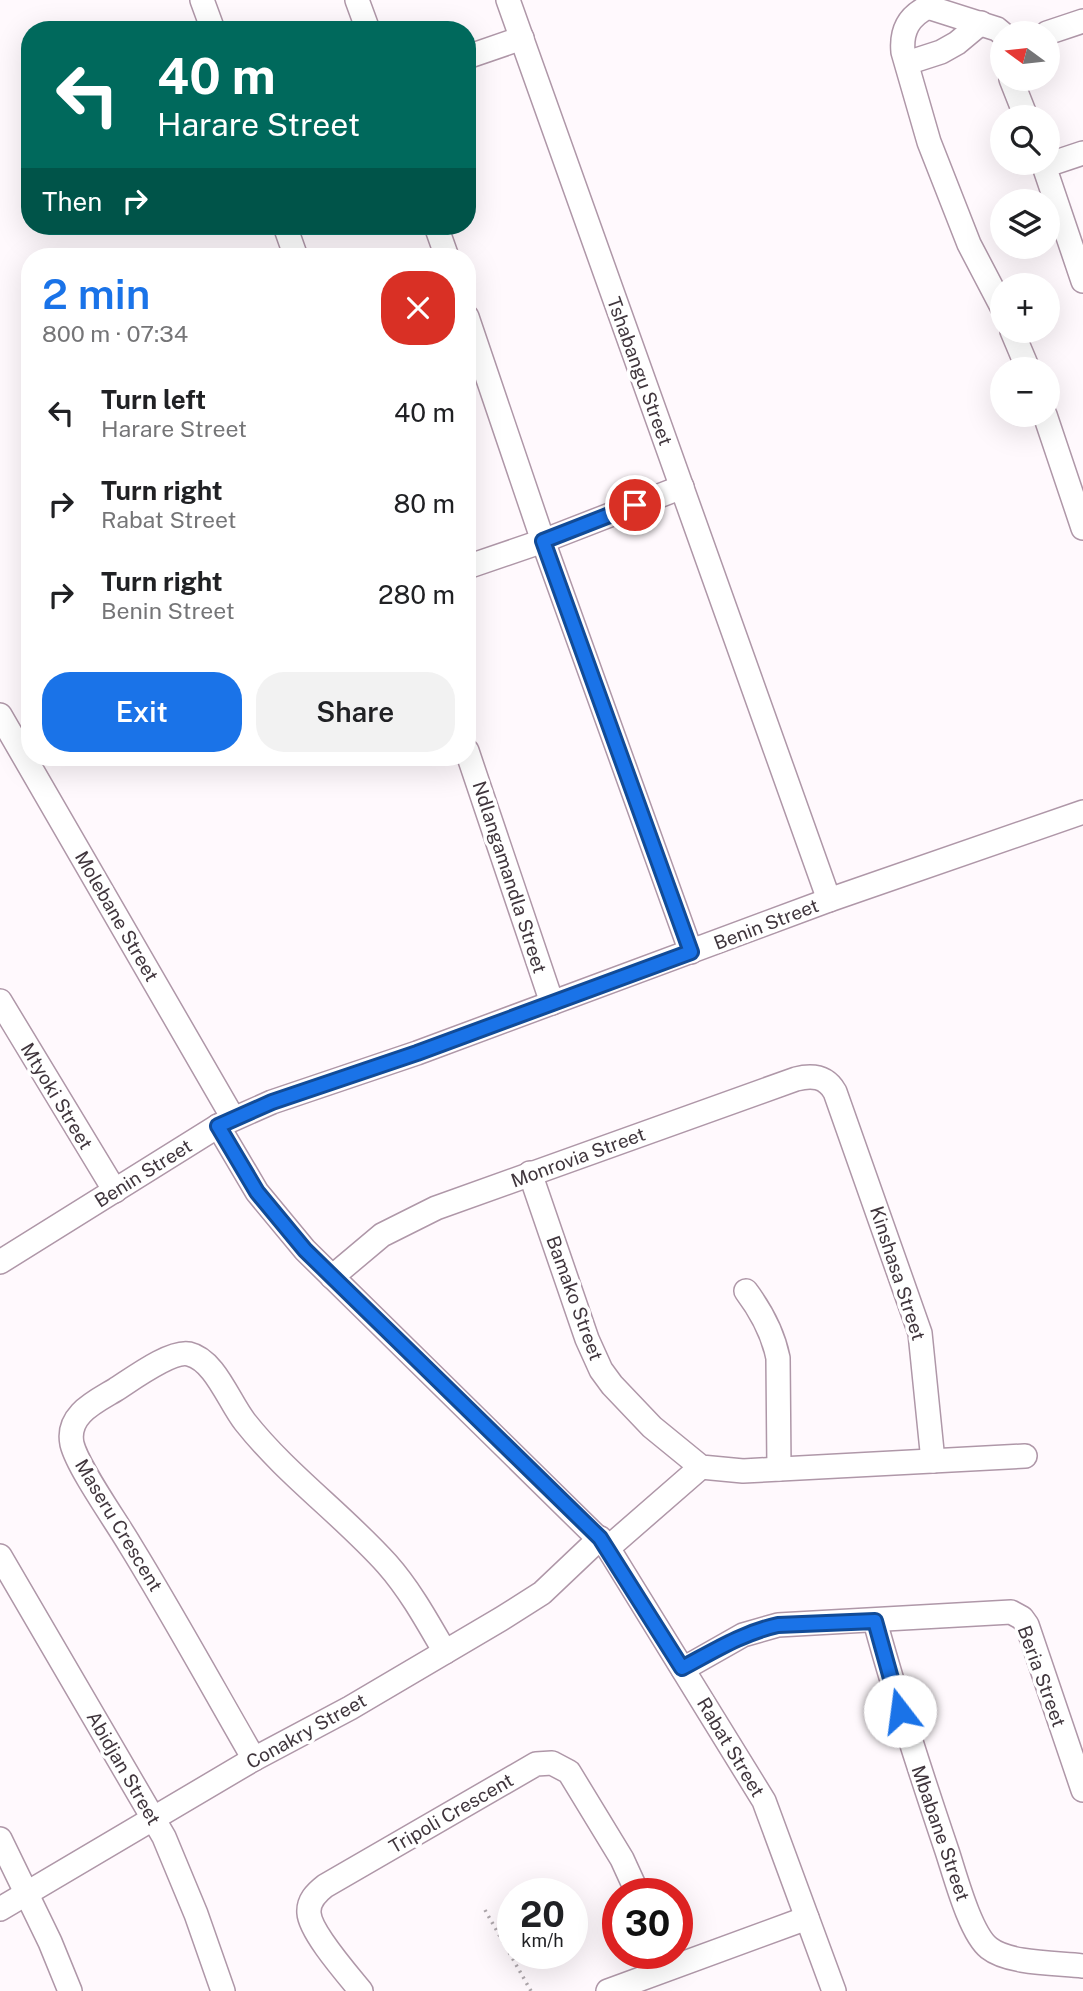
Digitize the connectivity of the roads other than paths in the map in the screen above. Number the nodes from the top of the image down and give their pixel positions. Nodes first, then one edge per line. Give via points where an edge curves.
1 (202, 0) edge
2 (358, 0) edge
3 (508, 0) edge
4 (210, 21) edge
5 (365, 21) edge
6 (1083, 21) edge
7 (981, 23) junction
8 (990, 26) edge
9 (1060, 29) edge
10 (522, 38) junction
11 (476, 54) edge
12 (907, 63) junction
13 (1083, 153) edge
14 (1060, 160) edge
15 (1047, 175) edge
16 (1083, 281) edge
17 (990, 284) edge
18 (476, 344) edge
19 (1049, 427) edge
20 (682, 487) junction
21 (1083, 528) edge
22 (543, 541) junction
23 (476, 564) edge
24 (0, 715) edge
25 (15, 737) edge
26 (31, 766) edge
27 (472, 766) edge
28 (1083, 812) edge
29 (829, 900) junction
30 (691, 952) junction
31 (0, 1000) edge
32 (552, 1003) junction
33 (835, 1092) joint
34 (225, 1122) junction
35 (530, 1174) junction
36 (115, 1191) junction
37 (0, 1262) edge
38 (332, 1277) junction
39 (746, 1291) dead end
40 (1025, 1456) dead end
41 (933, 1461) junction
42 (701, 1467) junction
43 (779, 1469) junction
44 (604, 1543) junction
45 (0, 1556) edge
46 (875, 1621) junction
47 (445, 1652) junction
48 (682, 1668) junction
49 (254, 1759) junction
50 (1083, 1790) edge
51 (155, 1818) junction
52 (0, 1839) edge
53 (631, 1878) edge
54 (27, 1893) junction
55 (0, 1909) edge
56 (807, 1918) junction
57 (693, 1953) edge
58 (1083, 1966) edge
59 (650, 1969) edge
60 (70, 1991) edge
61 (223, 1991) edge
62 (361, 1991) edge
63 (608, 1991) edge
64 (834, 1991) edge

1 - 4 street
2 - 5 street
3 - 10 street, Tshabangu Street
6 - 9 street
7 - 8 street
7 - 12 street via 941,52
7 - 12 street via 928,7 916,12 902,38
10 - 11 street
10 - 20 street, Tshabangu Street
12 - 17 street via 929,142
13 - 14 street
15 - 16 street
18 - 22 street
19 - 21 street
20 - 22 street
20 - 29 street, Tshabangu Street
22 - 23 street
22 - 30 street
24 - 25 street, Molebane Street
26 - 34 street, Molebane Street
27 - 32 street, Ndlangamandla Street
28 - 29 street, Benin Street
29 - 30 street, Benin Street
30 - 32 street, Benin Street
31 - 36 street, Mtyoki Street
32 - 34 street, Benin Street
33 - 35 street, Monrovia Street via 821,1078 796,1079
33 - 41 street, Kinshasa Street via 920,1333
34 - 36 street, Benin Street
34 - 38 street, Rabat Street via 257,1192
35 - 38 street, Monrovia Street via 395,1227
35 - 42 street, Bamako Street via 601,1370 652,1427
36 - 37 street, Benin Street
38 - 44 street, Rabat Street
39 - 43 street via 775,1341
40 - 41 street
41 - 43 street
42 - 43 street
42 - 44 street
44 - 47 street, Conakry Street via 542,1594
44 - 48 street, Rabat Street
45 - 51 street, Abidjan Street
46 - 48 street via 763,1628
46 - 50 street, Beria Street via 1016,1614 1027,1625
46 - 58 street, Mbabane Street via 900,1711 979,1936 989,1948 1011,1958
47 - 49 street, Conakry Street
47 - 49 street, Maseru Crescent via 386,1563 263,1443 205,1361 187,1353 170,1357 84,1409 74,1424 72,1443
48 - 56 street, Rabat Street via 764,1801
49 - 51 street, Conakry Street
51 - 54 street, Conakry Street
51 - 61 street, Abidjan Street
52 - 54 street
53 - 62 street, Tripoli Crescent via 569,1772 552,1763 536,1764 313,1897 309,1912 313,1928
54 - 55 street, Conakry Street
54 - 60 street
56 - 57 street
56 - 64 street, Rabat Street
59 - 63 street

